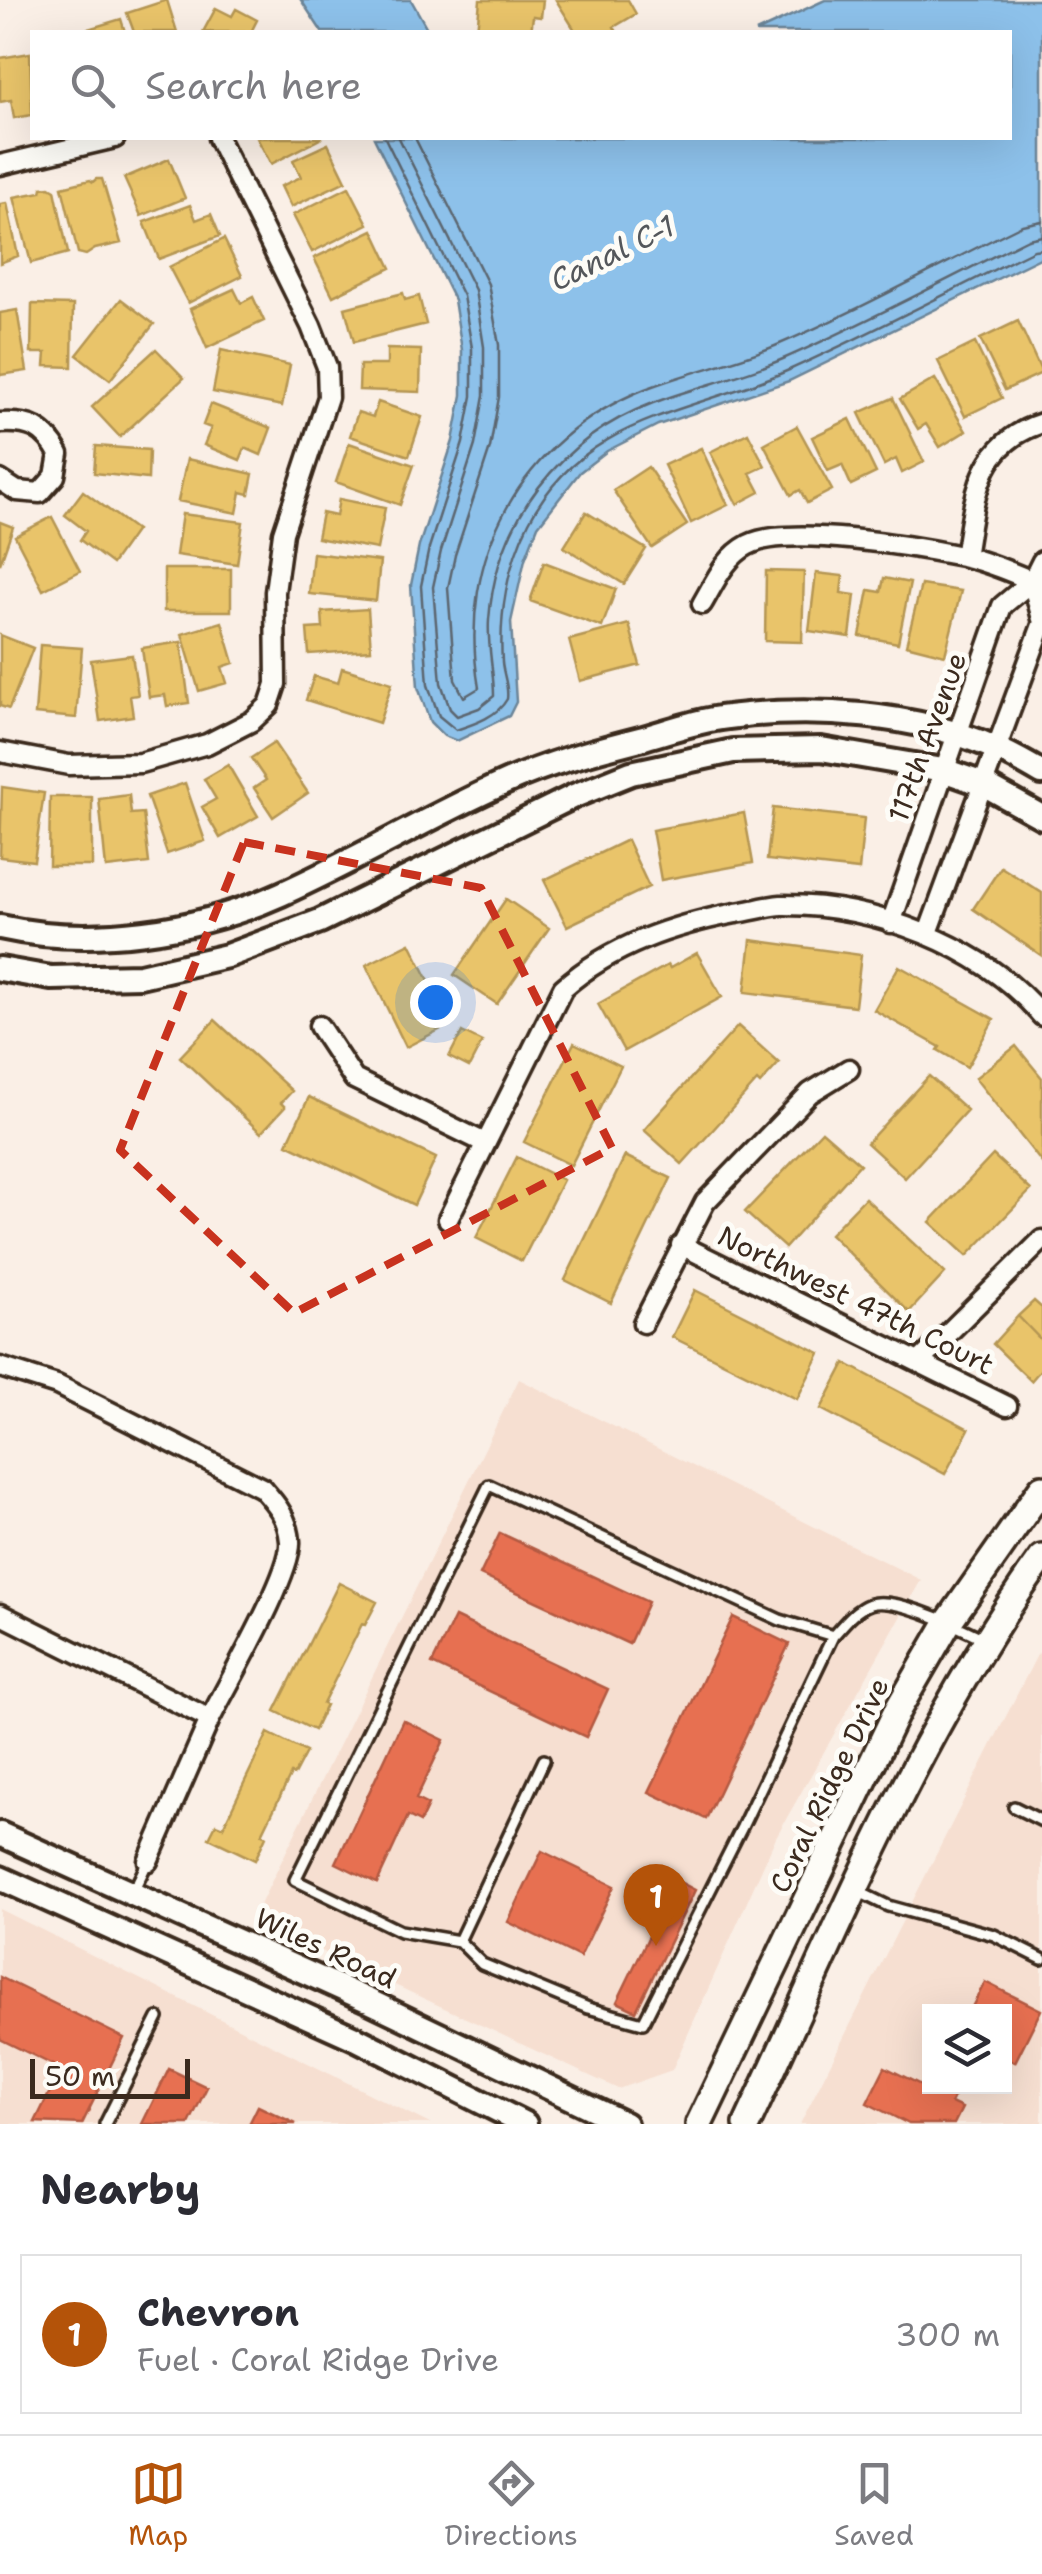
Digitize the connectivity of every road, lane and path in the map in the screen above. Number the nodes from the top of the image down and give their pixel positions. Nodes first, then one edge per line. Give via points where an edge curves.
1 (107, 140) edge
2 (219, 140) edge
3 (0, 165) edge
4 (0, 422) edge
5 (1042, 424) edge
6 (0, 480) edge
7 (965, 557) junction
8 (1042, 561) edge
9 (1037, 583) edge
10 (702, 604) dead end
11 (1042, 622) edge
12 (956, 734) junction
13 (996, 748) junction
14 (0, 752) edge
15 (943, 770) junction
16 (1042, 772) edge
17 (983, 784) junction
18 (1042, 817) edge
19 (890, 924) junction
20 (0, 927) edge
21 (928, 933) junction
22 (0, 969) edge
23 (1042, 1016) edge
24 (319, 1026) dead end
25 (849, 1069) dead end
26 (485, 1143) junction
27 (448, 1218) dead end
28 (1042, 1240) edge
29 (681, 1245) junction
30 (643, 1323) dead end
31 (920, 1361) junction
32 (0, 1366) edge
33 (1007, 1406) dead end
34 (1042, 1488) edge
35 (1042, 1558) edge
36 (0, 1614) edge
37 (949, 1621) junction
38 (833, 1636) junction
39 (986, 1641) junction
40 (210, 1719) junction
41 (544, 1760) dead end
42 (1014, 1807) dead end
43 (1042, 1821) edge
44 (0, 1834) edge
45 (148, 1861) joint
46 (0, 1878) edge
47 (857, 1890) junction
48 (133, 1892) junction
49 (459, 1942) junction
50 (1042, 1959) edge
51 (158, 2018) dead end
52 (105, 2124) edge
53 (525, 2124) edge
54 (625, 2124) edge
55 (699, 2124) edge
56 (747, 2124) edge

1 - 3 street
2 - 14 street via 327,366 328,397 282,533 276,684 269,705 207,744 140,763 69,765
4 - 6 street via 24,422 48,434 59,454 54,476 40,493 17,491
5 - 7 street via 1008,438 986,464
7 - 9 street
7 - 10 street via 798,536 753,542 732,555
8 - 9 street, 117th Avenue
9 - 11 street
9 - 12 street, 117th Avenue via 1002,606
11 - 13 street
12 - 13 street
12 - 15 street, 117th Avenue
12 - 20 street via 823,712 726,716 563,758 237,910 137,933 90,936
13 - 16 street
13 - 17 street
15 - 17 street
15 - 19 street, 117th Avenue
15 - 22 street via 821,749 716,755 632,773 574,796 320,921 227,956 140,976 51,978
17 - 18 street
17 - 21 street
19 - 21 street
19 - 26 street via 780,905 642,938 590,964 563,988
21 - 23 street via 971,956
24 - 26 street via 354,1079
25 - 29 street via 810,1093 733,1170
26 - 27 street
28 - 31 street
29 - 30 street
29 - 31 street, Northwest 47th Court
31 - 33 street, Northwest 47th Court
32 - 40 street via 57,1385 262,1488 284,1514 291,1545 284,1574
34 - 37 main road, Coral Ridge Drive
35 - 39 main road
36 - 40 street
37 - 38 lane via 872,1603
37 - 39 lane
37 - 55 main road, Coral Ridge Drive via 876,1753
38 - 49 lane via 642,2023 482,1964
38 - 49 lane via 780,1620 489,1485 295,1880 400,1931
39 - 47 main road via 925,1746
40 - 45 street
41 - 49 lane
42 - 43 lane
44 - 48 street, Wiles Road
45 - 48 lane
46 - 53 street via 357,2039
47 - 50 lane via 888,1906 980,1930
47 - 56 main road
48 - 54 street, Wiles Road
51 - 52 lane

